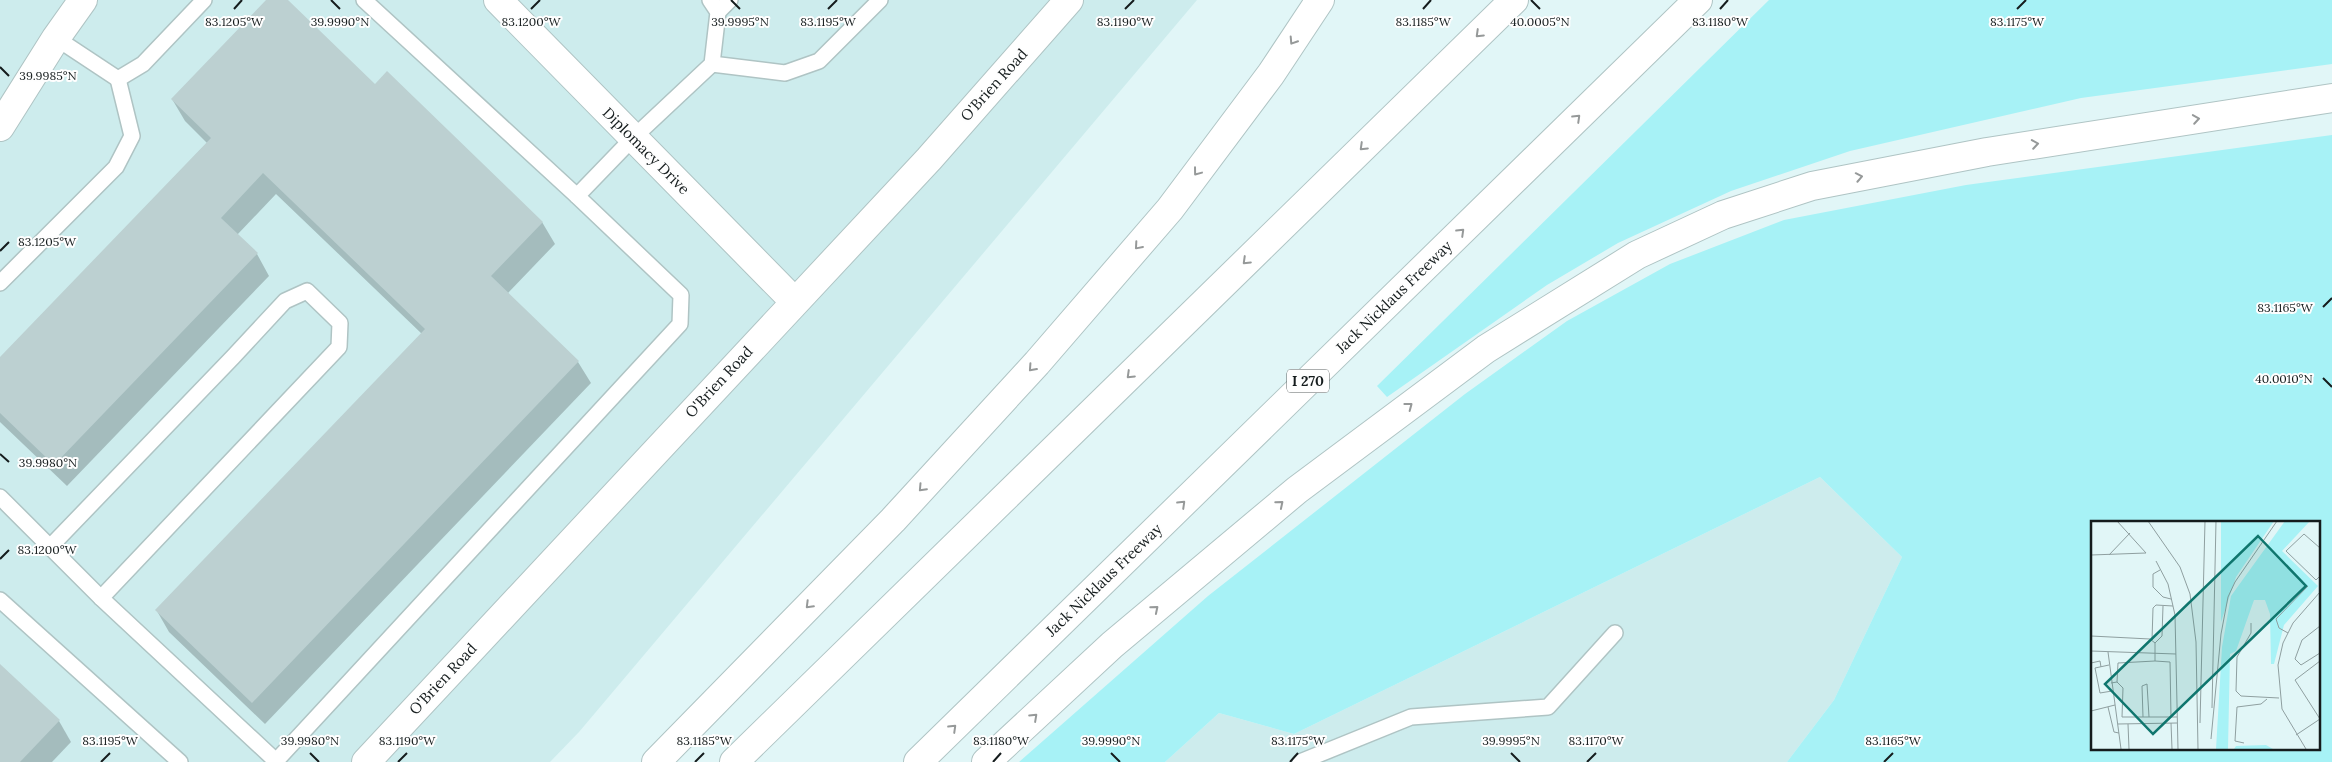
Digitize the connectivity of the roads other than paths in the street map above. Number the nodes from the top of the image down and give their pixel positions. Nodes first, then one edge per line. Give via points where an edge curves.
1 (83, 0) edge
2 (204, 0) edge
3 (364, 0) edge
4 (498, 0) edge
5 (730, 0) edge
6 (880, 0) edge
7 (1069, 0) edge
8 (1320, 0) edge
9 (1514, 0) edge
10 (1698, 0) edge
11 (714, 6) edge
12 (56, 38) junction
13 (712, 64) junction
14 (118, 79) junction
15 (2332, 98) edge
16 (4, 111) edge
17 (634, 138) junction
18 (577, 196) junction
19 (0, 283) edge
20 (794, 301) junction
21 (0, 497) edge
22 (50, 547) junction
23 (101, 598) junction
24 (0, 600) edge
25 (1615, 633) dead end
26 (276, 761) edge
27 (180, 762) edge
28 (366, 762) edge
29 (656, 762) edge
30 (734, 762) edge
31 (918, 762) edge
32 (986, 762) edge
33 (1300, 762) edge

1 - 12 main road
2 - 14 lane via 143,64
3 - 18 lane
4 - 17 main road, Diplomacy Drive
5 - 11 lane
6 - 13 lane via 819,61 785,73
7 - 20 main road, O'Brien Road via 929,158
8 -> 29 main road via 1271,74 1170,209 1043,356 892,520
9 -> 30 main road
31 -> 10 main road, Jack Nicklaus Freeway / I 270
11 - 13 lane
12 - 14 lane
12 - 16 main road
13 - 17 lane
14 - 19 lane via 132,136 116,167
32 -> 15 main road via 1112,645 1297,490 1486,349 1637,255 1723,215 1812,186 1987,152
17 - 18 lane
17 - 20 main road, Diplomacy Drive
18 - 26 lane via 681,295 680,324
20 - 28 main road, O'Brien Road
21 - 22 lane
22 - 23 lane
22 - 23 lane via 285,301 307,291 340,323 339,347
23 - 26 lane
24 - 27 lane
25 - 33 lane via 1548,707 1411,717

